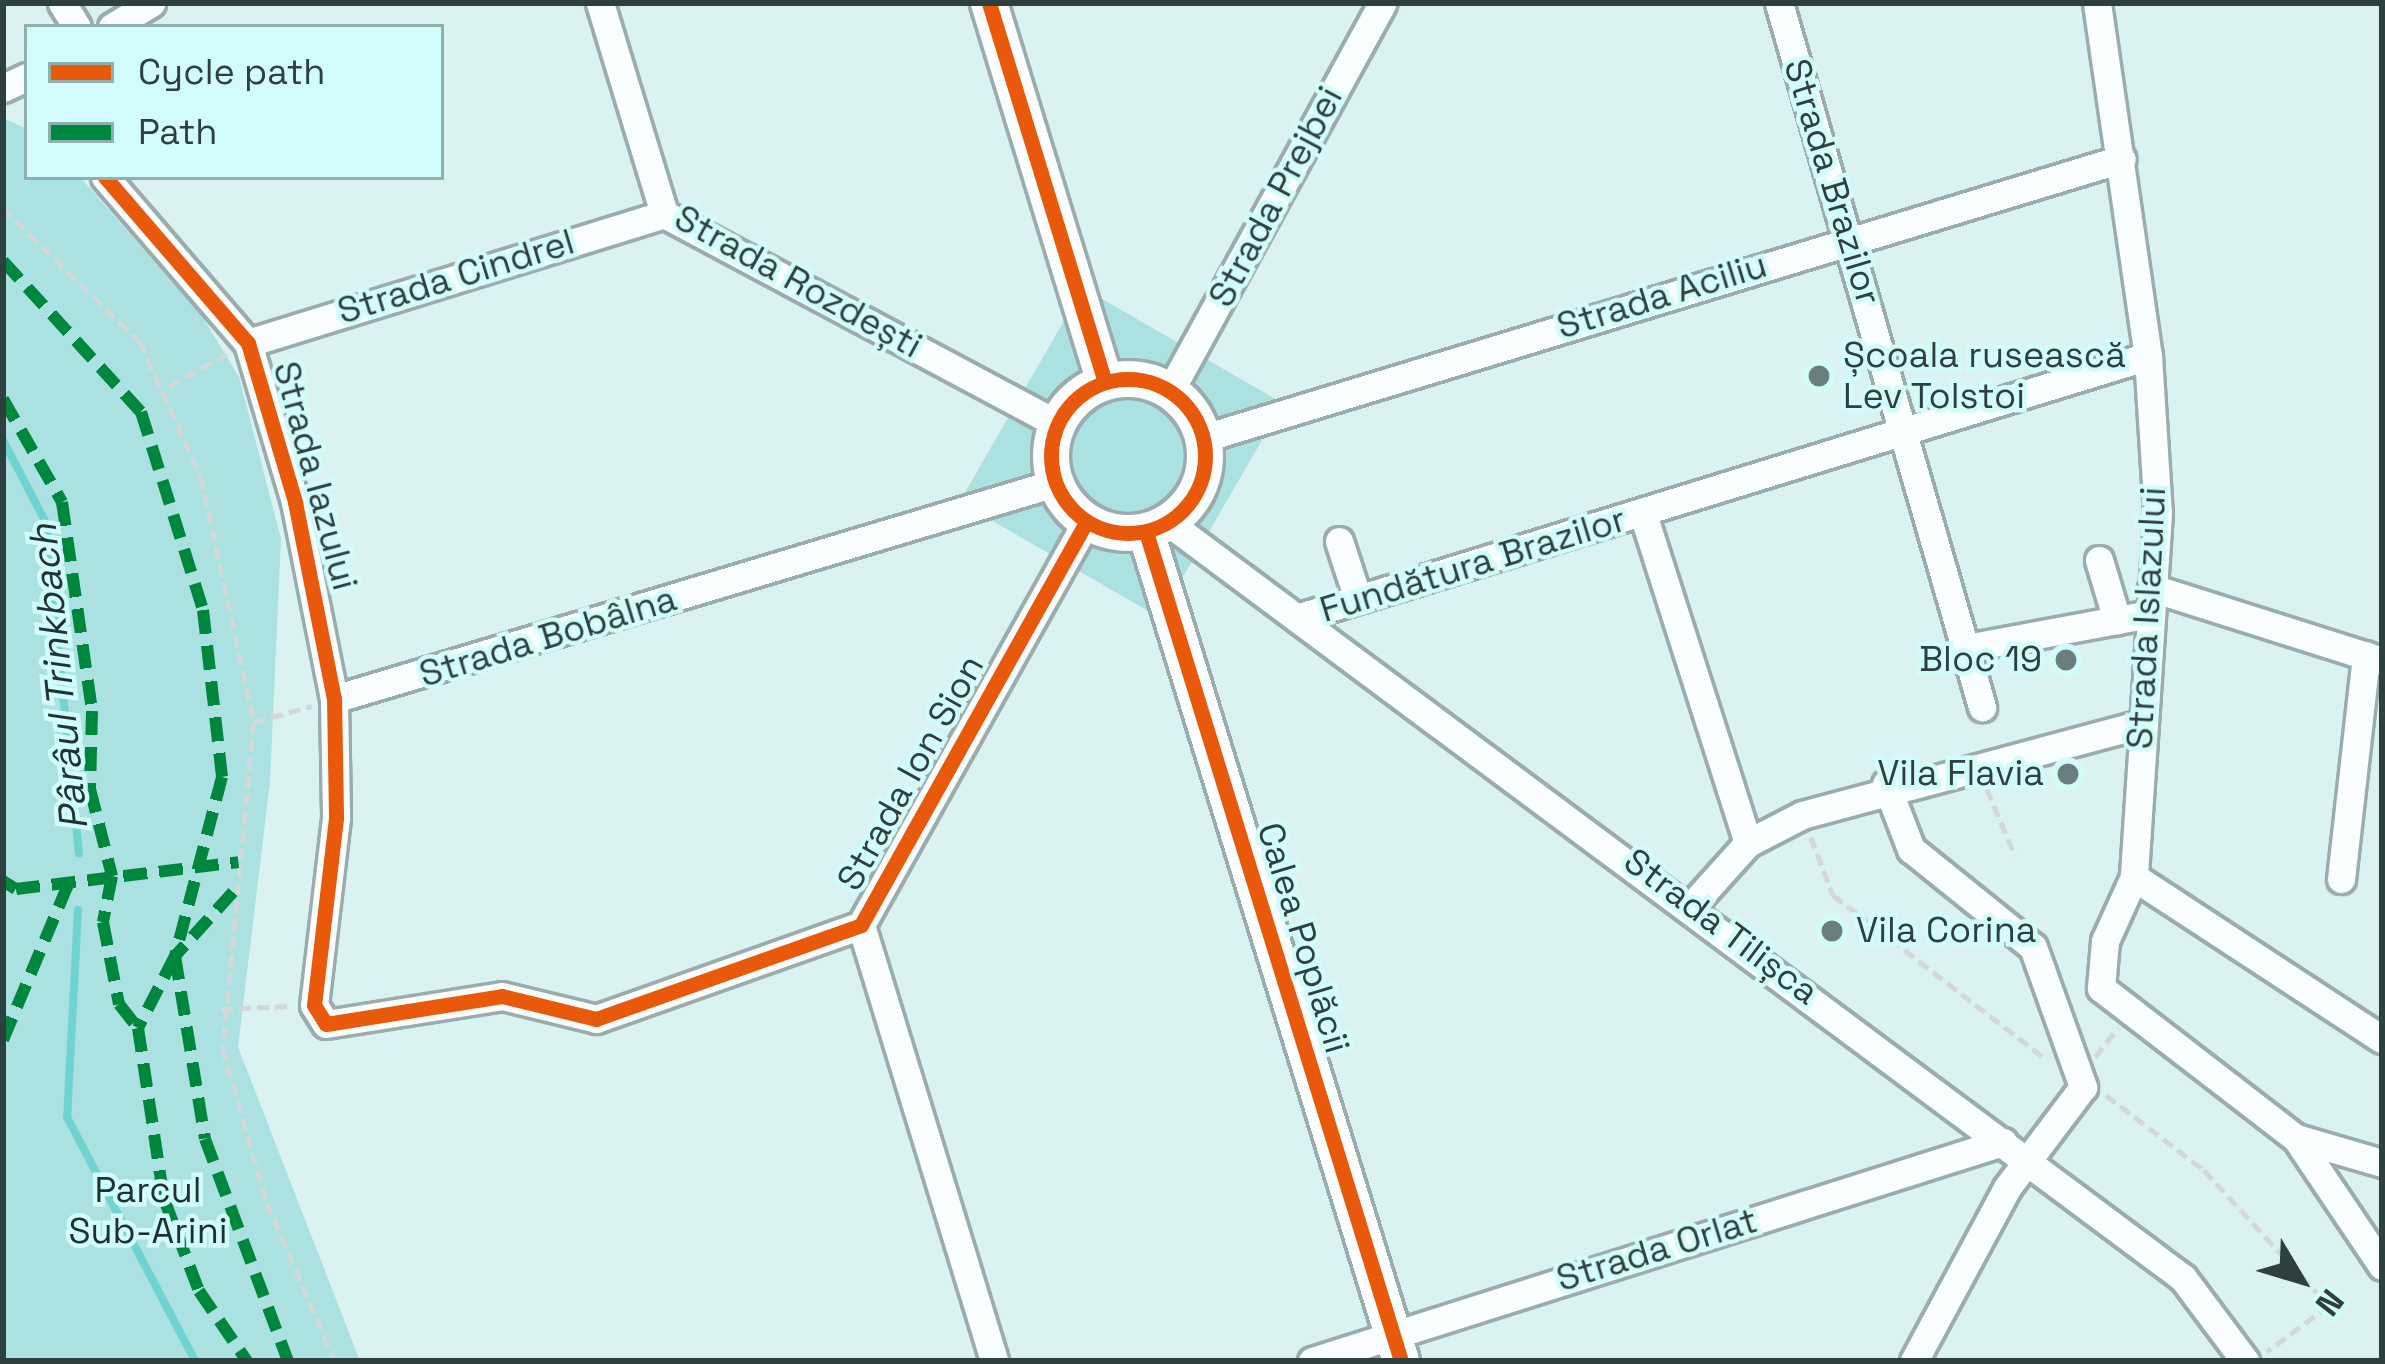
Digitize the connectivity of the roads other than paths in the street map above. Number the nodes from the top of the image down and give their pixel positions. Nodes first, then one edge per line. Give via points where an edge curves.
1 (152, 3) edge
2 (600, 3) edge
3 (989, 3) edge
4 (1382, 3) edge
5 (1779, 3) edge
6 (2097, 3) edge
7 (117, 24) edge
8 (2121, 159) junction
9 (108, 180) edge
10 (664, 214) junction
11 (1850, 238) junction
12 (248, 343) junction
13 (2148, 356) junction
14 (1105, 382) junction
15 (1170, 391) junction
16 (1058, 424) junction
17 (1905, 431) junction
18 (1204, 438) junction
19 (1055, 483) junction
20 (1643, 514) junction
21 (1086, 522) junction
22 (1158, 527) junction
23 (1339, 542) dead end
24 (2099, 560) dead end
25 (1358, 599) junction
26 (2151, 601) junction
27 (1303, 616) junction
28 (2117, 620) junction
29 (1966, 647) junction
30 (2374, 658) edge
31 (334, 699) junction
32 (1982, 707) dead end
33 (2141, 724) junction
34 (1886, 784) junction
35 (1748, 843) junction
36 (2134, 877) junction
37 (2341, 879) dead end
38 (1693, 904) junction
39 (861, 925) junction
40 (2382, 1039) edge
41 (2296, 1138) junction
42 (2003, 1142) junction
43 (2028, 1160) junction
44 (2382, 1163) edge
45 (2382, 1265) edge
46 (1397, 1347) edge
47 (994, 1361) edge
48 (1312, 1361) edge
49 (1914, 1361) edge
50 (2246, 1361) edge

1 - 7 street
2 - 10 street, Strada Rozdești
3 - 14 main road
4 - 15 street, Strada Prejbei
5 - 11 street, Strada Brazilor
6 - 8 street, Strada Islazului
8 - 11 street, Strada Aciliu
8 - 13 street, Strada Islazului
9 - 12 street, Strada Iazului
10 - 12 street, Strada Cindrel
10 - 16 street, Strada Rozdești
11 - 17 street, Strada Brazilor
11 - 18 street, Strada Aciliu
12 - 31 street, Strada Iazului via 316,583
13 - 17 street, Fundătura Brazilor
13 - 26 street, Strada Islazului
14 - 15 main road
14 - 16 main road
15 - 18 main road
16 - 19 main road
17 - 20 street, Fundătura Brazilor
17 - 29 street, Strada Brazilor
18 - 22 main road via 1202,479
19 - 21 main road
19 - 31 street, Strada Bobâlna
20 - 25 street, Fundătura Brazilor
20 - 35 street, Fundătura Brazilor
21 - 22 main road
21 - 39 street, Strada Ion Sion
22 - 27 street, Strada Tilișca
22 - 46 main road, Calea Poplăcii
23 - 25 street
24 - 28 street
25 - 27 street, Fundătura Brazilor
26 - 28 street
26 - 30 street
26 - 33 street, Strada Islazului
27 - 38 street, Strada Tilișca
28 - 29 street
29 - 32 street, Strada Brazilor
30 - 37 street
31 - 39 street, Strada Ion Sion via 336,818 314,1005 326,1024 502,996 596,1018
33 - 34 street
33 - 36 street, Strada Islazului
34 - 35 street
34 - 43 street via 1911,849 2033,947 2080,1077
35 - 38 street
36 - 40 street
36 - 41 street, Strada Islazului via 2098,971 2128,1014
38 - 42 street, Strada Tilișca
39 - 47 street
41 - 44 street, Strada Islazului
41 - 45 street
42 - 43 street, Strada Tilișca
42 - 46 street, Strada Orlat
43 - 49 street
43 - 50 street, Strada Tilișca via 2183,1278
46 - 48 street, Strada Orlat

